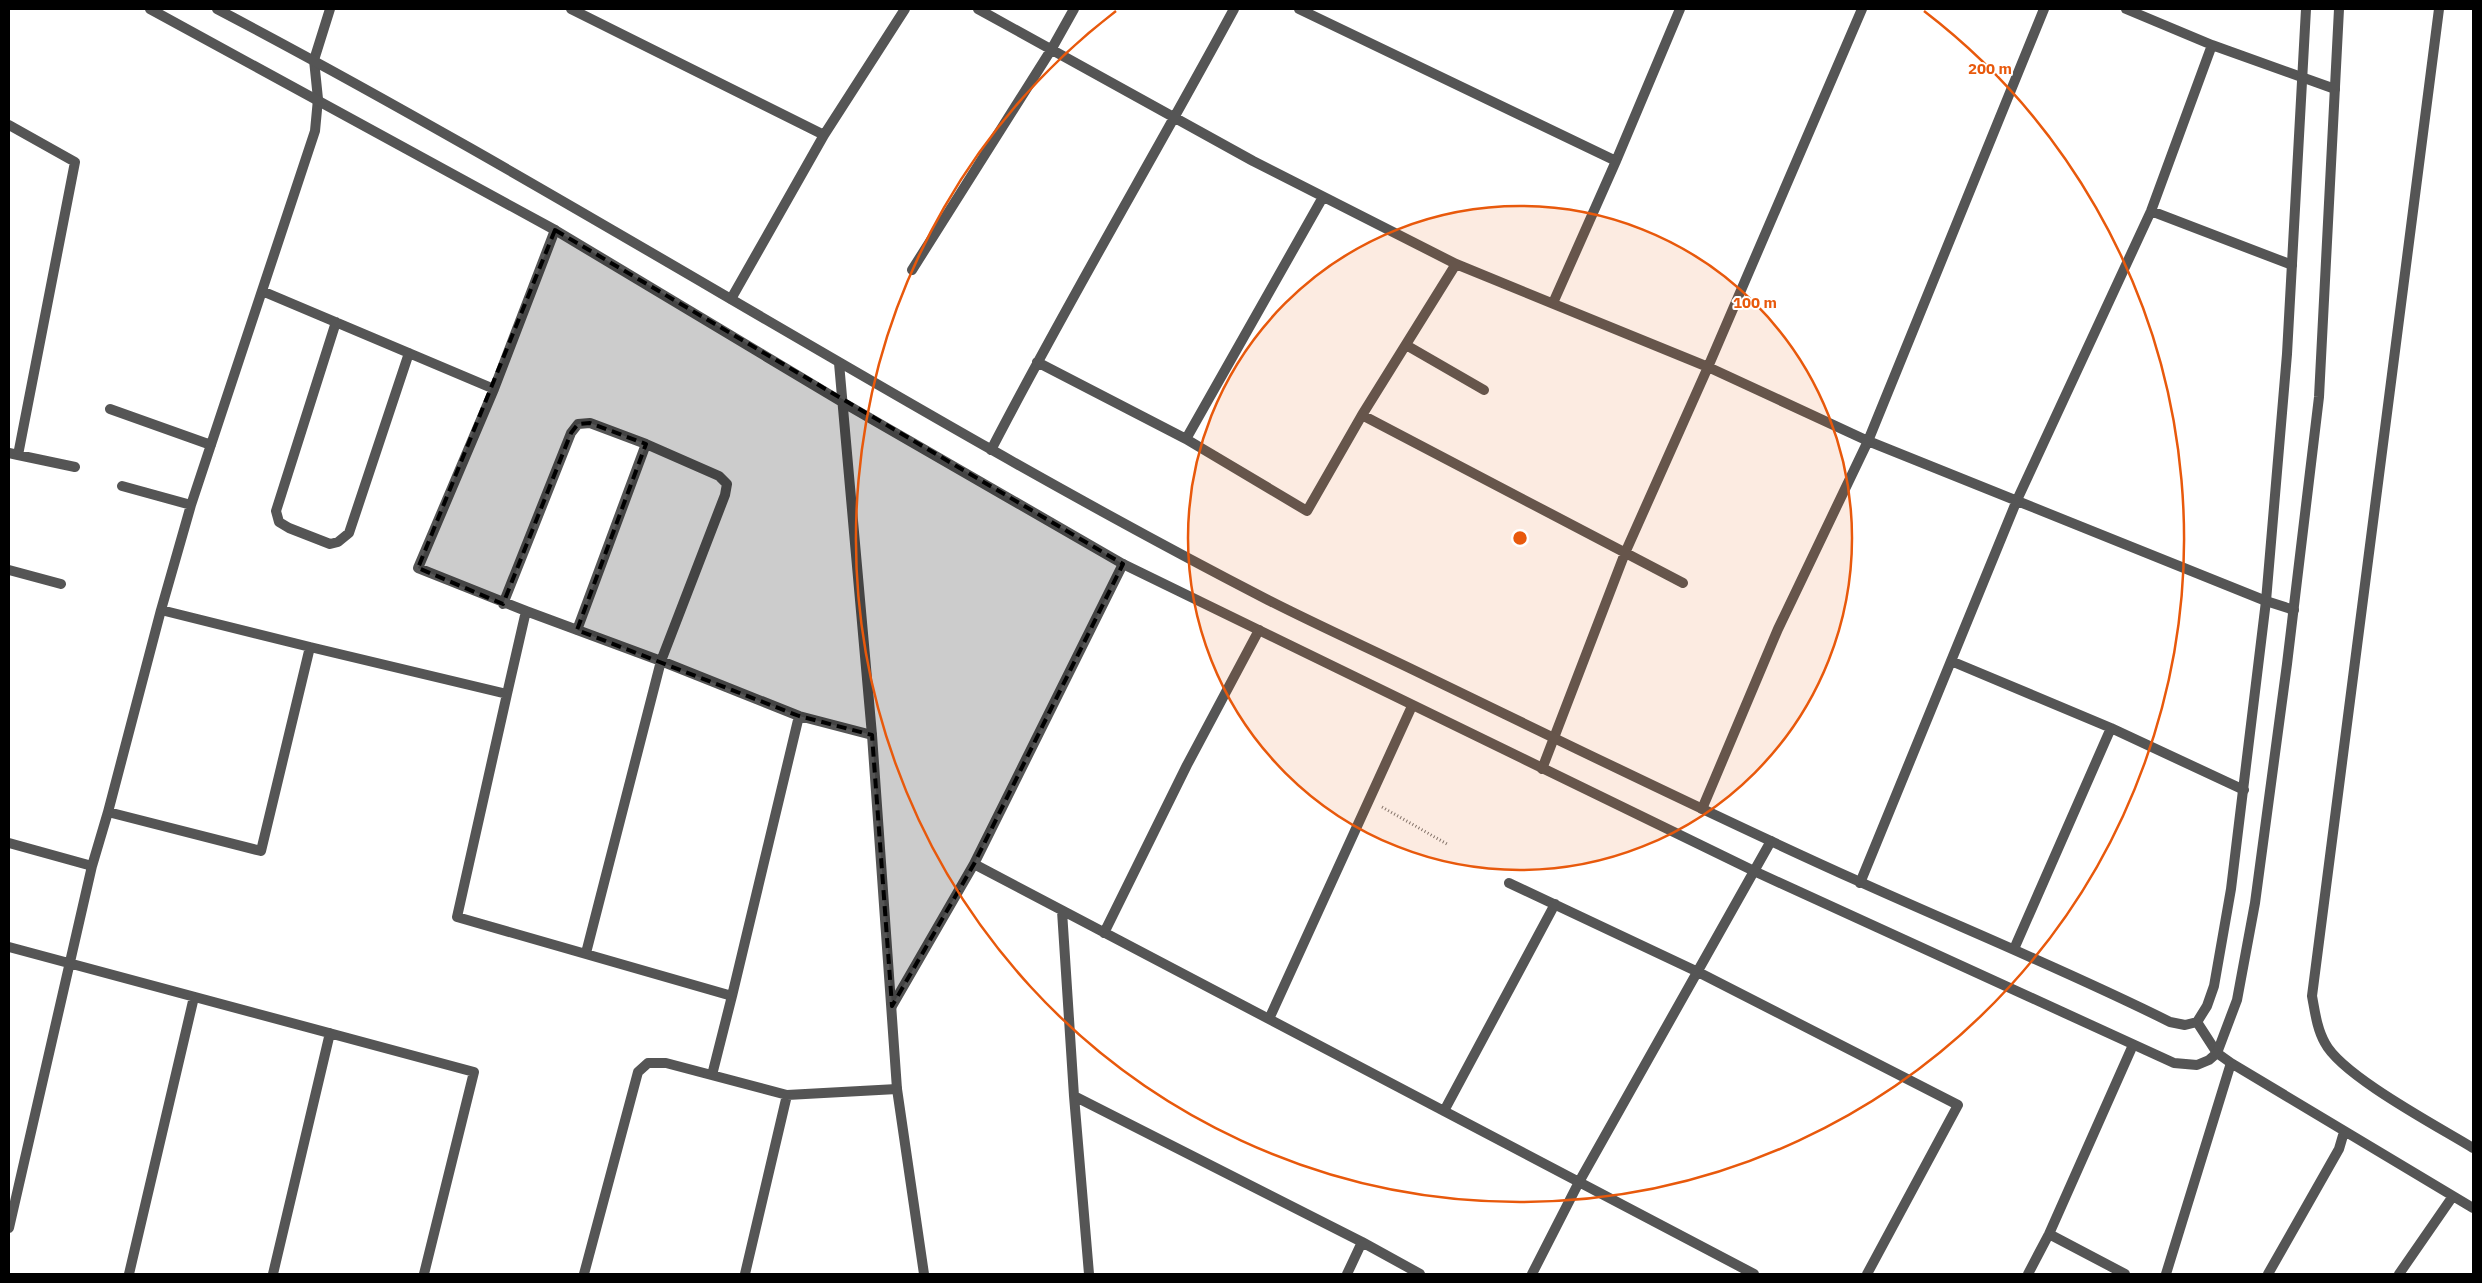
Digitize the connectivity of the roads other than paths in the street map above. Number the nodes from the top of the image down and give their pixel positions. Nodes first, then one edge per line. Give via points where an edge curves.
1 (150, 9) edge
2 (217, 9) edge
3 (330, 9) edge
4 (571, 9) edge
5 (905, 9) edge
6 (978, 9) edge
7 (1074, 9) edge
8 (1234, 9) edge
9 (1299, 9) edge
10 (1680, 9) edge
11 (1862, 9) edge
12 (2044, 9) edge
13 (2126, 9) edge
14 (2306, 9) edge
15 (2339, 9) edge
16 (2439, 9) edge
17 (2212, 45) junction
18 (1051, 50) junction
19 (314, 60) junction
20 (2301, 78) junction
21 (2335, 89) junction
22 (318, 99) junction
23 (1176, 117) junction
24 (9, 125) edge
25 (824, 136) junction
26 (1616, 161) junction
27 (1323, 197) junction
28 (2151, 211) junction
29 (555, 230) junction
30 (1456, 264) junction
31 (2292, 265) junction
32 (912, 270) dead end
33 (262, 291) junction
34 (731, 299) junction
35 (1553, 304) junction
36 (336, 322) junction
37 (1406, 345) junction
38 (409, 353) junction
39 (1036, 362) junction
40 (839, 363) junction
41 (1708, 367) junction
42 (494, 389) junction
43 (1484, 390) dead end
44 (842, 402) junction
45 (110, 409) dead end
46 (1362, 415) junction
47 (1186, 439) junction
48 (1868, 441) junction
49 (646, 444) junction
50 (211, 446) junction
51 (991, 450) junction
52 (14, 454) edge
53 (75, 467) dead end
54 (122, 486) dead end
55 (2017, 500) junction
56 (191, 505) junction
57 (1625, 553) junction
58 (1123, 564) junction
59 (9, 570) edge
60 (1683, 583) dead end
61 (61, 584) dead end
62 (2266, 601) junction
63 (503, 604) junction
64 (161, 610) junction
65 (2294, 610) junction
66 (526, 611) junction
67 (577, 630) junction
68 (1259, 630) junction
69 (310, 647) junction
70 (661, 661) junction
71 (1951, 661) junction
72 (507, 694) junction
73 (1412, 706) junction
74 (799, 716) junction
75 (2111, 728) junction
76 (872, 735) junction
77 (1554, 739) junction
78 (1542, 769) junction
79 (2244, 790) junction
80 (1702, 810) junction
81 (108, 812) junction
82 (1771, 841) junction
83 (9, 843) edge
84 (974, 864) junction
85 (92, 866) junction
86 (1754, 871) junction
87 (1509, 882) dead end
88 (1860, 883) junction
89 (1555, 904) junction
90 (1062, 911) junction
91 (1104, 932) junction
92 (9, 947) edge
93 (2014, 949) junction
94 (586, 953) junction
95 (69, 964) junction
96 (1698, 972) junction
97 (732, 996) junction
98 (194, 997) junction
99 (892, 1006) junction
100 (1269, 1019) junction
101 (2197, 1022) junction
102 (330, 1033) junction
103 (2133, 1045) junction
104 (2217, 1053) junction
105 (2231, 1063) junction
106 (712, 1075) junction
107 (897, 1089) junction
108 (787, 1095) junction
109 (1074, 1096) junction
110 (1444, 1111) junction
111 (2344, 1132) junction
112 (2473, 1148) edge
113 (1579, 1182) junction
114 (2453, 1196) junction
115 (2473, 1208) edge
116 (9, 1228) edge
117 (2049, 1234) junction
118 (1362, 1242) junction
119 (128, 1274) edge
120 (273, 1274) edge
121 (424, 1274) edge
122 (584, 1274) edge
123 (746, 1274) edge
124 (924, 1274) edge
125 (1088, 1274) edge
126 (1347, 1274) edge
127 (1420, 1274) edge
128 (1532, 1274) edge
129 (1754, 1274) edge
130 (1867, 1274) edge
131 (2028, 1274) edge
132 (2125, 1274) edge
133 (2166, 1274) edge
134 (2268, 1274) edge
135 (2399, 1274) edge

1 - 22 street
2 - 19 street
3 - 19 street
4 - 25 street
5 - 25 street
6 - 18 street
7 - 18 street
8 - 23 street
9 - 26 street
10 - 26 street
11 - 41 street
12 - 48 street
13 - 17 street
14 - 20 street
15 - 21 street
16 - 112 street via 2312,996 2325,1045 2352,1073
17 - 20 street
17 - 28 street
18 - 23 street
18 - 32 street
19 - 22 street
19 - 34 street via 566,201
20 - 21 street
20 - 31 street
21 - 65 street via 2319,397
22 - 29 street
22 - 33 street via 315,130
23 - 27 street
23 - 39 street
24 - 52 street via 75,162
25 - 34 street
26 - 35 street
27 - 30 street
27 - 47 street
28 - 31 street
28 - 55 street
29 - 42 street
29 - 44 street
30 - 35 street
30 - 37 street
31 - 62 street
33 - 36 street
33 - 50 street
34 - 40 street
35 - 41 street
36 - 38 street
36 - 38 street via 276,511 279,522 289,528 330,544 349,533
37 - 43 street
37 - 46 street
38 - 42 street
39 - 47 street
39 - 51 street
40 - 44 street
40 - 51 street
41 - 48 street
41 - 57 street
42 - 63 street via 418,568
44 - 58 street
44 - 76 street
45 - 50 street
46 - 47 street via 1307,511
46 - 57 street
48 - 55 street
48 - 80 street via 1778,629
49 - 63 street via 590,423 578,424 570,433
49 - 67 street
49 - 70 street via 719,476 727,484
50 - 56 street
51 - 77 street via 1274,603
52 - 53 street
54 - 56 street
55 - 62 street
55 - 71 street
56 - 64 street
57 - 60 street
57 - 77 street
58 - 68 street
58 - 84 street
59 - 61 street
62 - 65 street
62 - 79 street
63 - 66 street
64 - 69 street
64 - 81 street
65 - 104 street via 2255,903 2237,1000
66 - 67 street
66 - 72 street
67 - 70 street
68 - 73 street
68 - 91 street
69 - 72 street
69 - 81 street via 261,851
70 - 74 street
70 - 94 street
71 - 75 street
71 - 88 street
72 - 94 street via 458,916
73 - 78 street
73 - 100 street
74 - 76 street
74 - 97 street
75 - 79 street
75 - 93 street
76 - 99 street
77 - 78 street
77 - 80 street
78 - 86 street
79 - 101 street via 2214,986
80 - 82 street
81 - 85 street
82 - 86 street
82 - 88 street
83 - 85 street
84 - 90 street
84 - 99 street
85 - 95 street
86 - 96 street
86 - 103 street
87 - 89 street
88 - 93 street
89 - 96 street
89 - 110 street
90 - 91 street
90 - 109 street
91 - 100 street
92 - 95 street
93 - 101 street via 2170,1022 2185,1025
94 - 97 street
95 - 98 street
95 - 116 street
96 - 113 street
96 - 130 street via 1958,1105
97 - 106 street
98 - 102 street
98 - 119 street
99 - 107 street
100 - 110 street
101 - 104 street
102 - 120 street
102 - 121 street via 474,1072
103 - 104 street via 2174,1062 2197,1065
103 - 117 street
104 - 105 street
105 - 111 street
105 - 133 street
106 - 108 street
106 - 122 street via 666,1063 648,1062 638,1072
107 - 108 street
107 - 124 street
108 - 123 street
109 - 118 street
109 - 125 street
110 - 113 street
111 - 114 street
111 - 134 street via 2339,1149
113 - 128 street
113 - 129 street
114 - 115 street
114 - 135 street
117 - 131 street
117 - 132 street
118 - 126 street
118 - 127 street

